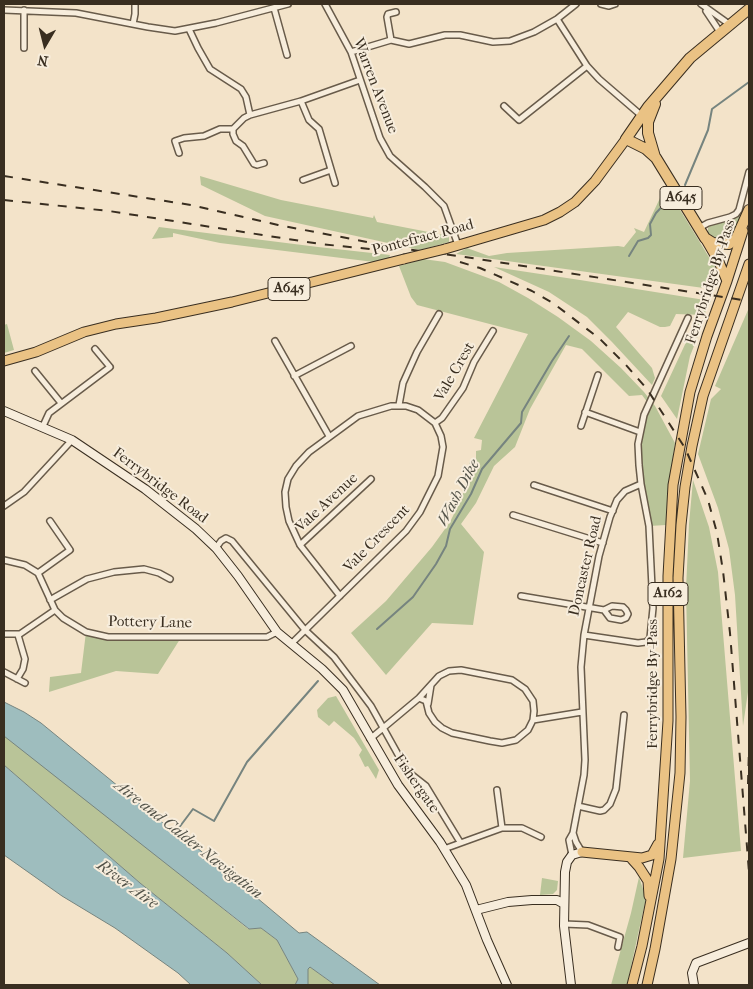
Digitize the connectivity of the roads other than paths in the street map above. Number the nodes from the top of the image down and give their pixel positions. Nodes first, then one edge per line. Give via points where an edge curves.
1 (134, 4) edge
2 (288, 4) edge
3 (325, 4) edge
4 (576, 4) edge
5 (601, 4) edge
6 (615, 4) edge
7 (702, 5) edge
8 (278, 6) edge
9 (749, 9) edge
10 (4, 10) edge
11 (24, 10) junction
12 (396, 12) dead end
13 (556, 19) junction
14 (133, 24) junction
15 (729, 24) junction
16 (190, 29) junction
17 (720, 32) junction
18 (391, 40) junction
19 (24, 48) dead end
20 (351, 52) junction
21 (286, 55) dead end
22 (587, 66) junction
23 (360, 80) junction
24 (656, 100) junction
25 (301, 101) junction
26 (504, 106) dead end
27 (250, 115) junction
28 (642, 116) junction
29 (233, 129) junction
30 (632, 129) junction
31 (626, 139) junction
32 (650, 142) junction
33 (179, 153) dead end
34 (656, 158) junction
35 (264, 163) dead end
36 (331, 170) junction
37 (749, 172) edge
38 (303, 180) dead end
39 (335, 183) dead end
40 (749, 210) edge
41 (699, 228) junction
42 (705, 238) junction
43 (458, 245) junction
44 (749, 264) edge
45 (727, 281) junction
46 (439, 314) dead end
47 (688, 318) dead end
48 (493, 331) dead end
49 (275, 341) dead end
50 (351, 346) dead end
51 (95, 349) dead end
52 (21, 357) junction
53 (4, 361) edge
54 (4, 366) edge
55 (35, 371) dead end
56 (598, 375) dead end
57 (294, 376) junction
58 (61, 403) junction
59 (398, 405) junction
60 (4, 411) edge
61 (584, 412) junction
62 (434, 423) junction
63 (43, 426) junction
64 (581, 426) dead end
65 (640, 432) junction
66 (329, 436) junction
67 (72, 440) junction
68 (371, 480) dead end
69 (642, 484) junction
70 (534, 485) dead end
71 (6, 505) edge
72 (612, 511) junction
73 (513, 515) dead end
74 (50, 521) dead end
75 (603, 542) junction
76 (300, 545) junction
77 (216, 548) junction
78 (4, 560) edge
79 (38, 573) junction
80 (170, 579) dead end
81 (340, 596) junction
82 (520, 596) dead end
83 (50, 600) junction
84 (590, 607) junction
85 (55, 610) junction
86 (604, 610) dead end
87 (269, 621) joint
88 (305, 630) junction
89 (277, 632) junction
90 (4, 634) edge
91 (18, 635) junction
92 (584, 635) junction
93 (290, 644) junction
94 (4, 672) edge
95 (17, 679) junction
96 (26, 683) dead end
97 (431, 685) junction
98 (419, 698) junction
99 (428, 707) junction
100 (582, 712) junction
101 (624, 715) dead end
102 (533, 720) junction
103 (384, 729) junction
104 (370, 739) junction
105 (497, 790) dead end
106 (578, 806) junction
107 (502, 828) junction
108 (573, 833) junction
109 (541, 837) dead end
110 (660, 840) junction
111 (460, 842) junction
112 (444, 849) junction
113 (582, 852) junction
114 (572, 855) junction
115 (630, 858) junction
116 (564, 890) junction
117 (551, 900) junction
118 (564, 904) junction
119 (650, 907) junction
120 (476, 910) junction
121 (564, 924) junction
122 (749, 943) edge
123 (618, 947) dead end
124 (506, 985) edge
125 (571, 985) edge
126 (632, 985) edge
127 (646, 985) edge
128 (694, 985) edge

1 - 14 street
2 - 8 street
3 - 20 street, Warren Avenue
4 - 13 street
5 - 6 street
7 - 15 street
7 - 17 street
8 - 16 street
8 - 21 street
9 - 15 highway, Pontefract Road / A645
10 - 11 street
11 - 14 street via 76,13
11 - 19 street
12 - 18 street via 386,17
13 - 18 street via 510,41 493,42 445,34 410,44
13 - 22 street
14 - 16 street via 164,30
15 - 17 highway, Pontefract Road / A645
16 - 27 street via 210,69 242,88
17 - 24 highway, Pontefract Road / A645 via 690,58
18 - 20 street
20 - 23 street, Warren Avenue
22 - 26 street via 519,120
22 - 28 street
23 - 25 street
23 - 43 street, Warren Avenue via 380,138 390,156 444,206
24 - 28 highway, Pontefract Road / A645
24 - 32 highway, A645 via 648,122
25 - 27 street
25 - 36 street via 309,120 319,129
27 - 29 street
28 - 30 highway, Pontefract Road / A645
29 - 33 street via 220,129 204,136 175,141
29 - 35 street via 236,142 254,164
30 - 31 highway, Pontefract Road / A645
30 - 32 highway
31 - 34 highway, A645
31 - 43 main road, Pontefract Road / A645 via 595,182 560,212 544,220
32 - 34 highway, A645
34 - 41 highway, A645
36 - 38 street
36 - 39 street
37 - 41 street via 736,214
40 - 42 highway via 736,239 729,244 713,243
40 - 45 main road, Ferrybridge By-Pass / A162
41 - 42 highway, A645
42 - 45 main road
43 - 52 main road, Pontefract Road / A645, bridge via 232,302 84,332
44 - 127 main road, Ferrybridge By-Pass / A162 via 703,396 685,487 678,578 680,773 671,859
45 - 110 main road, Ferrybridge By-Pass / A162 via 690,392 674,485 668,576 668,721
46 - 59 street via 403,383
47 - 65 street via 648,403
48 - 62 street, Vale Crest via 463,388 442,418
49 - 57 street
50 - 57 street
51 - 58 street via 110,367
52 - 53 main road, Pontefract Road / A645
52 - 54 main road, Pontefract Road / A645
55 - 58 street
56 - 61 street
57 - 66 street
58 - 63 street via 49,413
59 - 62 street via 418,410
59 - 66 street, Vale Crescent via 358,416
60 - 63 main road, Ferrybridge Road
61 - 64 street
61 - 65 street
62 - 81 street, Vale Crescent via 443,447 441,462 438,476 420,512 399,538
63 - 67 main road, Ferrybridge Road
65 - 69 street
66 - 76 street, Vale Crescent via 309,452 288,479 286,507
67 - 71 street via 24,492
67 - 77 main road, Ferrybridge Road via 145,489
68 - 76 street, Vale Avenue
69 - 72 street, Doncaster Road via 624,491
69 - 92 street, Doncaster Road via 649,526 653,608 650,638 638,643
70 - 72 street
72 - 75 street, Doncaster Road
73 - 75 street
74 - 79 street via 70,550
75 - 84 street, Doncaster Road
76 - 81 street, Vale Crescent
77 - 87 main road, Ferrybridge Road
77 - 88 street via 226,538 232,541
78 - 79 street via 25,565
79 - 83 street, Pottery Lane
80 - 83 street via 144,569 114,572 87,579
81 - 88 street, Vale Crescent
82 - 84 street
83 - 85 street, Pottery Lane
84 - 86 street
84 - 92 street, Doncaster Road
85 - 89 street, Pottery Lane via 86,632 108,636 267,637
85 - 91 street
87 - 89 main road, Fishergate
88 - 93 street, Vale Crescent
88 - 103 street via 350,677
89 - 93 main road, Fishergate
90 - 91 street
91 - 95 street via 24,659
92 - 100 street, Doncaster Road
93 - 104 main road, Fishergate via 342,690
94 - 95 street
95 - 96 street
97 - 98 street
97 - 99 street
97 - 102 street via 449,671 461,670 512,680 525,688 533,701
98 - 99 street
98 - 103 street
99 - 102 street via 442,728 496,742 516,740 528,730
100 - 102 street
100 - 106 street, Doncaster Road via 585,760
101 - 106 street via 616,789 610,804 600,811
103 - 104 street
103 - 111 street via 405,767 426,786
104 - 112 main road, Fishergate
105 - 107 street
106 - 108 street, Doncaster Road
107 - 109 street via 522,828
107 - 111 street
108 - 113 street
108 - 114 street, Doncaster Road via 570,840
110 - 115 main road via 652,855
110 - 119 main road, Ferrybridge By-Pass / A162
111 - 112 street
112 - 120 main road, Fishergate via 466,885
113 - 114 main road
113 - 115 main road
114 - 116 main road, Doncaster Road via 567,862
115 - 119 main road via 648,881
116 - 117 main road
116 - 118 main road, Doncaster Road
117 - 118 main road
117 - 120 main road via 508,902
118 - 121 main road, Doncaster Road
119 - 126 main road, Ferrybridge By-Pass / A162
120 - 124 main road, Fishergate
121 - 123 street via 588,925 620,937
121 - 125 main road, Doncaster Road
122 - 128 main road via 696,963 692,973

